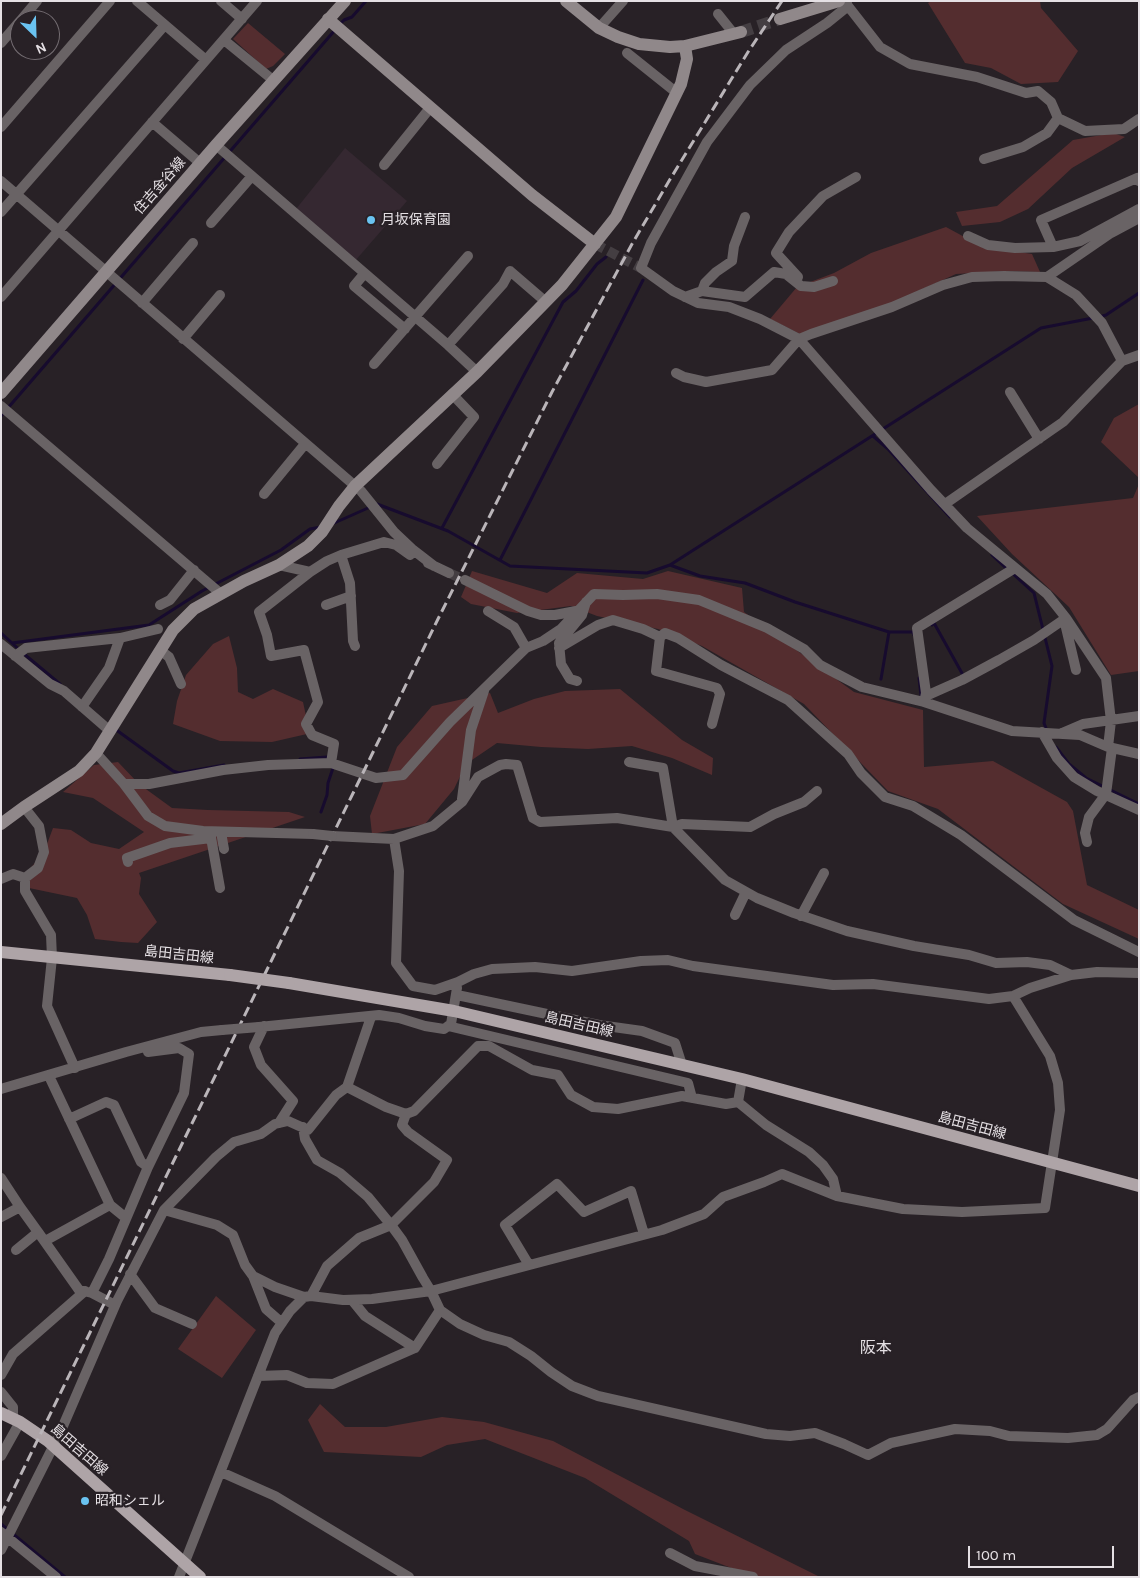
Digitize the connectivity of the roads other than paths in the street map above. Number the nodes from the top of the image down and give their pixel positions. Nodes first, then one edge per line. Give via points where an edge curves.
1 (110, 1) edge
2 (136, 1) edge
3 (221, 1) edge
4 (257, 1) edge
5 (345, 1) edge
6 (566, 1) edge
7 (622, 1) edge
8 (844, 3) edge
9 (718, 14) dead end
10 (242, 19) junction
11 (780, 20) tunnel mouth
12 (335, 25) junction
13 (164, 26) junction
14 (599, 28) junction
15 (10, 33) edge
16 (738, 33) joint
17 (224, 40) junction
18 (1, 43) edge
19 (685, 46) junction
20 (627, 53) dead end
21 (206, 60) junction
22 (273, 80) junction
23 (677, 93) junction
24 (430, 108) junction
25 (1058, 118) junction
26 (1139, 119) edge
27 (152, 122) junction
28 (1, 127) edge
29 (223, 152) junction
30 (984, 159) dead end
31 (200, 163) junction
32 (384, 165) dead end
33 (252, 176) junction
34 (856, 177) dead end
35 (1, 180) edge
36 (1139, 181) edge
37 (17, 195) junction
38 (1139, 209) edge
39 (1, 212) edge
40 (745, 217) dead end
41 (1139, 218) edge
42 (211, 223) dead end
43 (59, 231) junction
44 (968, 236) dead end
45 (193, 243) dead end
46 (595, 244) junction
47 (1053, 247) junction
48 (468, 256) dead end
49 (364, 274) junction
50 (110, 275) junction
51 (1048, 277) junction
52 (833, 280) dead end
53 (805, 286) junction
54 (702, 291) junction
55 (220, 296) dead end
56 (1, 297) edge
57 (685, 298) junction
58 (546, 302) junction
59 (142, 303) junction
60 (415, 317) junction
61 (405, 329) junction
62 (799, 338) junction
63 (183, 339) junction
64 (448, 345) junction
65 (1139, 355) edge
66 (1122, 361) junction
67 (374, 364) dead end
68 (477, 372) junction
69 (676, 373) dead end
70 (1010, 392) dead end
71 (1, 393) edge
72 (452, 394) junction
73 (1, 406) edge
74 (1039, 439) junction
75 (305, 444) junction
76 (437, 464) dead end
77 (355, 486) junction
78 (264, 494) dead end
79 (944, 504) junction
80 (341, 555) junction
81 (279, 565) junction
82 (434, 566) junction
83 (1015, 568) junction
84 (194, 570) junction
85 (310, 572) junction
86 (449, 573) tunnel mouth
87 (465, 580) tunnel mouth
88 (219, 592) junction
89 (351, 596) junction
90 (587, 601) junction
91 (160, 605) dead end
92 (326, 605) dead end
93 (488, 611) dead end
94 (576, 611) junction
95 (1065, 618) junction
96 (158, 629) dead end
97 (660, 637) junction
98 (120, 638) junction
99 (1, 644) edge
100 (355, 646) dead end
101 (526, 648) junction
102 (560, 648) junction
103 (160, 650) junction
104 (15, 655) junction
105 (1076, 670) dead end
106 (578, 681) dead end
107 (181, 684) dead end
108 (485, 689) junction
109 (925, 699) junction
110 (84, 704) junction
111 (1139, 716) edge
112 (1111, 721) junction
113 (712, 724) dead end
114 (112, 727) junction
115 (1043, 732) junction
116 (1058, 733) junction
117 (1110, 747) junction
118 (96, 753) junction
119 (1139, 754) edge
120 (629, 762) dead end
121 (334, 763) junction
122 (124, 784) junction
123 (817, 791) dead end
124 (1106, 794) junction
125 (462, 802) junction
126 (24, 807) junction
127 (1139, 810) edge
128 (1, 824) edge
129 (673, 827) junction
130 (221, 832) junction
131 (210, 835) junction
132 (394, 839) junction
133 (1087, 842) dead end
134 (224, 849) dead end
135 (128, 862) dead end
136 (824, 873) dead end
137 (1, 878) edge
138 (25, 878) junction
139 (220, 888) dead end
140 (746, 892) junction
141 (735, 915) dead end
142 (801, 916) junction
143 (1, 952) edge
144 (1139, 952) edge
145 (52, 958) junction
146 (1139, 973) edge
147 (1071, 975) junction
148 (458, 982) junction
149 (456, 995) junction
150 (1014, 996) junction
151 (454, 1011) junction
152 (371, 1017) junction
153 (448, 1026) junction
154 (262, 1027) junction
155 (114, 1056) junction
156 (682, 1065) junction
157 (74, 1068) junction
158 (49, 1076) junction
159 (742, 1079) junction
160 (347, 1087) junction
161 (1, 1089) edge
162 (692, 1098) junction
163 (738, 1102) junction
164 (406, 1114) junction
165 (69, 1119) junction
166 (279, 1123) junction
167 (303, 1127) junction
168 (1052, 1164) junction
169 (148, 1167) junction
170 (1, 1178) edge
171 (1139, 1186) edge
172 (838, 1196) junction
173 (110, 1205) junction
174 (20, 1207) junction
175 (164, 1210) junction
176 (1, 1217) edge
177 (126, 1218) junction
178 (391, 1225) junction
179 (644, 1234) junction
180 (41, 1236) junction
181 (16, 1250) dead end
182 (529, 1265) junction
183 (130, 1274) junction
184 (253, 1276) junction
185 (431, 1291) junction
186 (88, 1292) junction
187 (307, 1297) junction
188 (352, 1300) junction
189 (115, 1305) junction
190 (440, 1310) junction
191 (282, 1323) junction
192 (192, 1324) dead end
193 (414, 1348) junction
194 (1, 1375) edge
195 (258, 1376) junction
196 (1, 1392) edge
197 (1139, 1397) edge
198 (11, 1418) edge
199 (53, 1445) junction
200 (1, 1456) edge
201 (221, 1472) junction
202 (4, 1535) edge
203 (1, 1550) edge
204 (670, 1553) dead end
205 (185, 1563) junction
206 (56, 1577) edge
207 (179, 1577) edge
208 (200, 1577) edge
209 (409, 1577) edge
210 (753, 1577) edge

1 - 28 street
2 - 13 street
3 - 10 street
4 - 10 street
5 - 12 street, 住吉金谷線
6 - 14 street
7 - 14 street
8 - 11 street
8 - 25 street via 880,47 910,64 977,77 1026,93 1038,91 1051,102
8 - 57 street via 826,24 786,50 750,85 707,142 651,243 641,268
9 - 16 street
10 - 17 street
12 - 22 street, 住吉金谷線
12 - 24 street
13 - 21 street
13 - 37 street
14 - 19 street via 639,44
15 - 18 street
16 - 19 street
17 - 21 street
17 - 22 street
19 - 23 street via 685,73
20 - 23 street
21 - 27 street
22 - 29 street, 住吉金谷線
23 - 46 street via 616,217
24 - 32 street
24 - 46 street
25 - 26 street via 1085,132 1124,129
25 - 30 street via 1047,133 1023,147
27 - 31 street
27 - 43 street
29 - 31 street, 住吉金谷線
29 - 33 street
31 - 50 street, 住吉金谷線
33 - 42 street
33 - 49 street
34 - 53 street via 823,196 789,232 776,253
35 - 37 street
36 - 47 street via 1137,178 1041,220
37 - 39 street
37 - 43 street
38 - 47 street via 1080,242
40 - 54 street via 732,261 716,272
41 - 51 street via 1111,233
43 - 50 street
43 - 56 street
44 - 47 street via 988,245
45 - 59 street
46 - 58 street
48 - 60 street
49 - 60 street
49 - 61 street via 354,286
50 - 59 street
50 - 71 street, 住吉金谷線
51 - 62 street via 972,277
51 - 66 street via 1076,295 1101,322
52 - 53 street via 814,287
53 - 54 street via 800,286 786,274 774,272 745,297
54 - 57 street
55 - 63 street
57 - 62 street via 698,303 729,306
58 - 64 street via 510,271 503,284
58 - 68 street
59 - 63 street
60 - 61 street
60 - 64 street
61 - 67 street
62 - 69 street via 772,370 706,382
62 - 79 street
63 - 75 street
64 - 68 street
65 - 66 street
66 - 74 street via 1062,422
68 - 72 street
70 - 74 street
72 - 76 street via 474,417
72 - 77 street
73 - 84 street
74 - 79 street
75 - 77 street
75 - 78 street
77 - 81 street via 322,532 308,546
77 - 82 street via 394,532
79 - 83 street
80 - 82 street via 384,542
80 - 85 street
80 - 89 street
81 - 85 street
81 - 88 street
82 - 86 street
83 - 95 street via 1047,594
83 - 109 street via 918,633
84 - 88 street
84 - 91 street via 170,600
85 - 121 street via 259,612 271,656 304,650 318,702 306,724 312,736 334,744
87 - 94 street via 541,615
88 - 103 street via 194,609 173,630
89 - 92 street
89 - 100 street
90 - 94 street
90 - 102 street via 582,616 559,643
90 - 109 street via 594,594 657,594 699,600 767,628 804,649 820,665 862,687
93 - 101 street via 514,627
94 - 101 street via 560,629
95 - 105 street
95 - 109 street via 1039,637
95 - 112 street via 1106,678
96 - 98 street
97 - 102 street via 614,620 598,625
97 - 113 street via 656,671 716,688 720,694
97 - 144 street via 665,633 678,638 788,700 848,754 884,797 913,806 961,835 1074,920
98 - 104 street via 26,648
98 - 110 street via 109,668
99 - 104 street
101 - 108 street
102 - 106 street via 561,664 570,679
103 - 107 street via 169,657
103 - 114 street
104 - 110 street via 50,684
108 - 121 street via 450,722 403,775 376,778
108 - 125 street via 471,730
109 - 115 street via 1012,731
110 - 114 street
111 - 112 street
112 - 116 street via 1083,724
112 - 117 street
114 - 118 street
115 - 116 street
115 - 124 street via 1074,777
116 - 117 street via 1080,735
117 - 119 street
117 - 124 street
118 - 122 street
118 - 126 street via 79,771
120 - 129 street via 663,768
121 - 122 street via 268,765 149,784
122 - 131 street via 148,816 165,826
123 - 129 street via 804,802 750,827 682,824
124 - 127 street
124 - 133 street via 1089,817 1084,834
125 - 129 street via 478,777 500,765 517,765 533,818 540,822 617,818
125 - 132 street via 433,826
126 - 128 street
126 - 138 street via 39,826 44,852 38,868
129 - 140 street via 725,880
130 - 131 street
130 - 132 street, bridge
130 - 134 street
131 - 135 street via 170,843 127,858
131 - 139 street
132 - 148 street via 399,871 396,963 413,986 435,990
136 - 142 street
137 - 138 street via 13,874
138 - 145 street via 24,891 51,935
140 - 141 street
140 - 142 street
142 - 147 street via 914,946 996,962 1050,965
143 - 145 main road, 島田吉田線
145 - 151 main road, 島田吉田線, bridge via 230,975
145 - 157 street via 47,1006
146 - 147 street
147 - 150 street
148 - 149 street
148 - 150 street via 492,969 535,967 572,971 668,960 833,985 873,984 989,999
149 - 151 street
149 - 156 street via 642,1031 675,1043
150 - 168 street via 1050,1056 1058,1083 1060,1110
151 - 153 street
151 - 156 main road, 島田吉田線
152 - 153 street via 399,1018 444,1029
152 - 154 street
152 - 160 street
153 - 162 street via 688,1083
154 - 155 street, bridge via 201,1032
154 - 166 street via 254,1047 260,1065 292,1101
155 - 157 street
155 - 169 street via 179,1048 189,1054 184,1093
156 - 159 main road, 島田吉田線
157 - 158 street
158 - 161 street
158 - 165 street
159 - 163 street
159 - 168 main road, 島田吉田線
160 - 164 street via 386,1108
160 - 167 street via 336,1095 308,1130
162 - 163 street via 726,1104
162 - 164 street via 682,1096 618,1109 593,1107 571,1096 558,1076 532,1070 489,1046 478,1046 414,1111
163 - 172 street via 823,1165 833,1179
164 - 178 street via 402,1125 408,1132 447,1160 434,1182
165 - 169 street via 106,1102 114,1105 141,1162
165 - 173 street
166 - 167 street via 288,1121
166 - 175 street via 261,1134 234,1142
167 - 178 street via 305,1139 317,1160 340,1172 368,1197
168 - 171 main road, 島田吉田線
168 - 172 street via 1046,1208 962,1212 903,1209
169 - 177 street
170 - 174 street
172 - 179 street via 782,1174 723,1197 704,1214
173 - 177 street
173 - 180 street
174 - 176 street
174 - 180 street
175 - 183 street
175 - 184 street via 216,1225 233,1235
177 - 186 street via 109,1259
178 - 185 street
178 - 187 street via 359,1238 327,1266
179 - 182 street
179 - 182 street via 632,1191 584,1212 557,1184 505,1224
180 - 181 street
180 - 186 street via 79,1290
182 - 185 street
183 - 189 street
183 - 192 street via 155,1308
184 - 187 street
184 - 191 street via 266,1309
185 - 188 street
185 - 190 street
186 - 189 street
186 - 194 street via 13,1354
187 - 188 street
187 - 191 street via 290,1311
188 - 193 street via 365,1316
189 - 199 street
190 - 193 street
190 - 197 street via 460,1324 509,1342 572,1386 598,1396 766,1434 815,1433 868,1455 891,1443 955,1429 990,1431 1009,1436 1068,1438 1097,1435 1108,1429
191 - 195 street
193 - 195 street via 333,1384 307,1383 287,1375
195 - 201 street
196 - 198 street via 13,1406
198 - 199 main road, 島田吉田線
198 - 200 street
199 - 202 street
199 - 205 main road, 島田吉田線
201 - 205 street
201 - 209 street via 275,1496
202 - 203 street
202 - 206 street
204 - 210 street via 695,1566
205 - 207 street
205 - 208 main road, 島田吉田線

